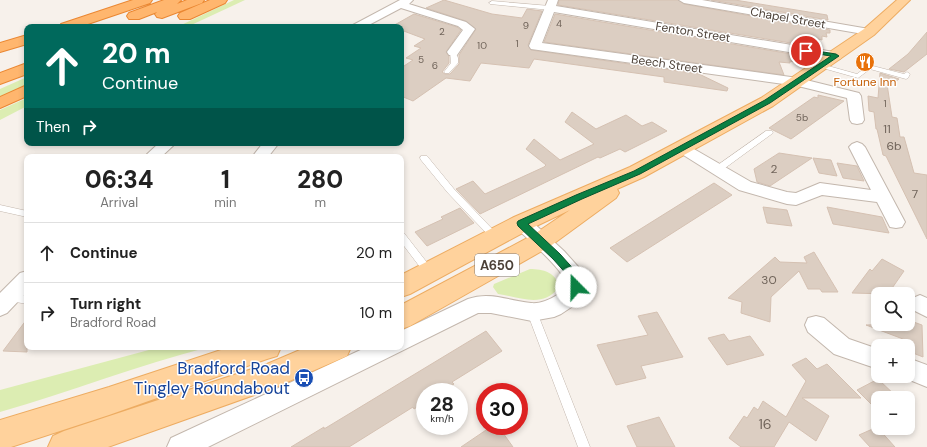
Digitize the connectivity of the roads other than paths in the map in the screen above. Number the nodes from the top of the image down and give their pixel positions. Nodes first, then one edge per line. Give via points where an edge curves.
1 (146, 0) edge
2 (175, 0) edge
3 (198, 0) edge
4 (221, 0) edge
5 (684, 0) edge
6 (904, 0) edge
7 (403, 2) edge
8 (492, 3) dead end
9 (551, 4) edge
10 (75, 24) edge
11 (114, 24) dead end
12 (138, 24) edge
13 (169, 24) edge
14 (363, 24) edge
15 (481, 27) dead end
16 (467, 28) junction
17 (868, 32) junction
18 (24, 40) edge
19 (0, 48) edge
20 (453, 52) joint
21 (836, 56) junction
22 (24, 59) edge
23 (821, 66) junction
24 (0, 68) edge
25 (24, 69) edge
26 (447, 72) dead end
27 (906, 74) dead end
28 (0, 79) edge
29 (798, 82) junction
30 (24, 91) edge
31 (0, 103) edge
32 (857, 120) dead end
33 (769, 133) dead end
34 (165, 146) edge
35 (269, 146) edge
36 (857, 147) dead end
37 (682, 148) junction
38 (155, 154) edge
39 (262, 154) edge
40 (424, 158) dead end
41 (718, 169) junction
42 (637, 172) junction
43 (881, 197) junction
44 (0, 208) edge
45 (24, 213) edge
46 (896, 222) dead end
47 (522, 223) junction
48 (495, 237) junction
49 (404, 238) edge
50 (541, 241) junction
51 (429, 272) junction
52 (24, 283) edge
53 (404, 285) edge
54 (12, 301) edge
55 (532, 312) junction
56 (404, 316) edge
57 (816, 325) dead end
58 (404, 340) edge
59 (258, 350) edge
60 (330, 350) edge
61 (384, 350) edge
62 (871, 357) edge
63 (915, 372) edge
64 (927, 376) edge
65 (0, 435) edge
66 (64, 447) edge
67 (180, 447) edge
68 (584, 447) edge

1 - 10 highway
2 - 11 highway
3 - 12 highway
4 - 13 highway
5 - 17 street, Chapel Street
6 - 17 main road, A650
7 - 14 street
7 - 16 street
8 - 9 lane
9 - 21 street, Fenton Street
9 - 29 street, Beech Street via 535,46
15 - 16 street
16 - 20 street via 468,33
17 - 21 main road, A650
18 - 19 highway
20 - 26 lane via 456,62
21 - 23 main road, A650
22 - 24 highway
23 - 27 lane via 858,76 869,67 906,77
23 - 29 main road, A650
25 - 28 highway
29 - 32 street, Beech Street via 854,96
29 - 37 main road, A650 via 767,102
30 - 31 highway
33 - 41 lane
34 - 38 street
35 - 39 street
36 - 43 street
37 - 41 street
37 - 42 main road, A650
40 - 48 lane
41 - 43 street via 746,186 787,198 802,198 820,189
42 - 47 main road, A650
42 - 50 main road, A650
43 - 46 street
44 - 45 lane
47 - 48 main road, A650
47 - 50 street
48 - 51 main road, A650
49 - 51 lane
50 - 55 street via 575,276 576,287 569,298 554,308
50 - 56 main road, A650
51 - 53 main road, A650
52 - 54 street
55 - 58 street via 491,304 475,305
55 - 68 lane
57 - 62 street via 842,347
59 - 65 main road
60 - 66 main road via 271,376
61 - 67 street
63 - 64 street

